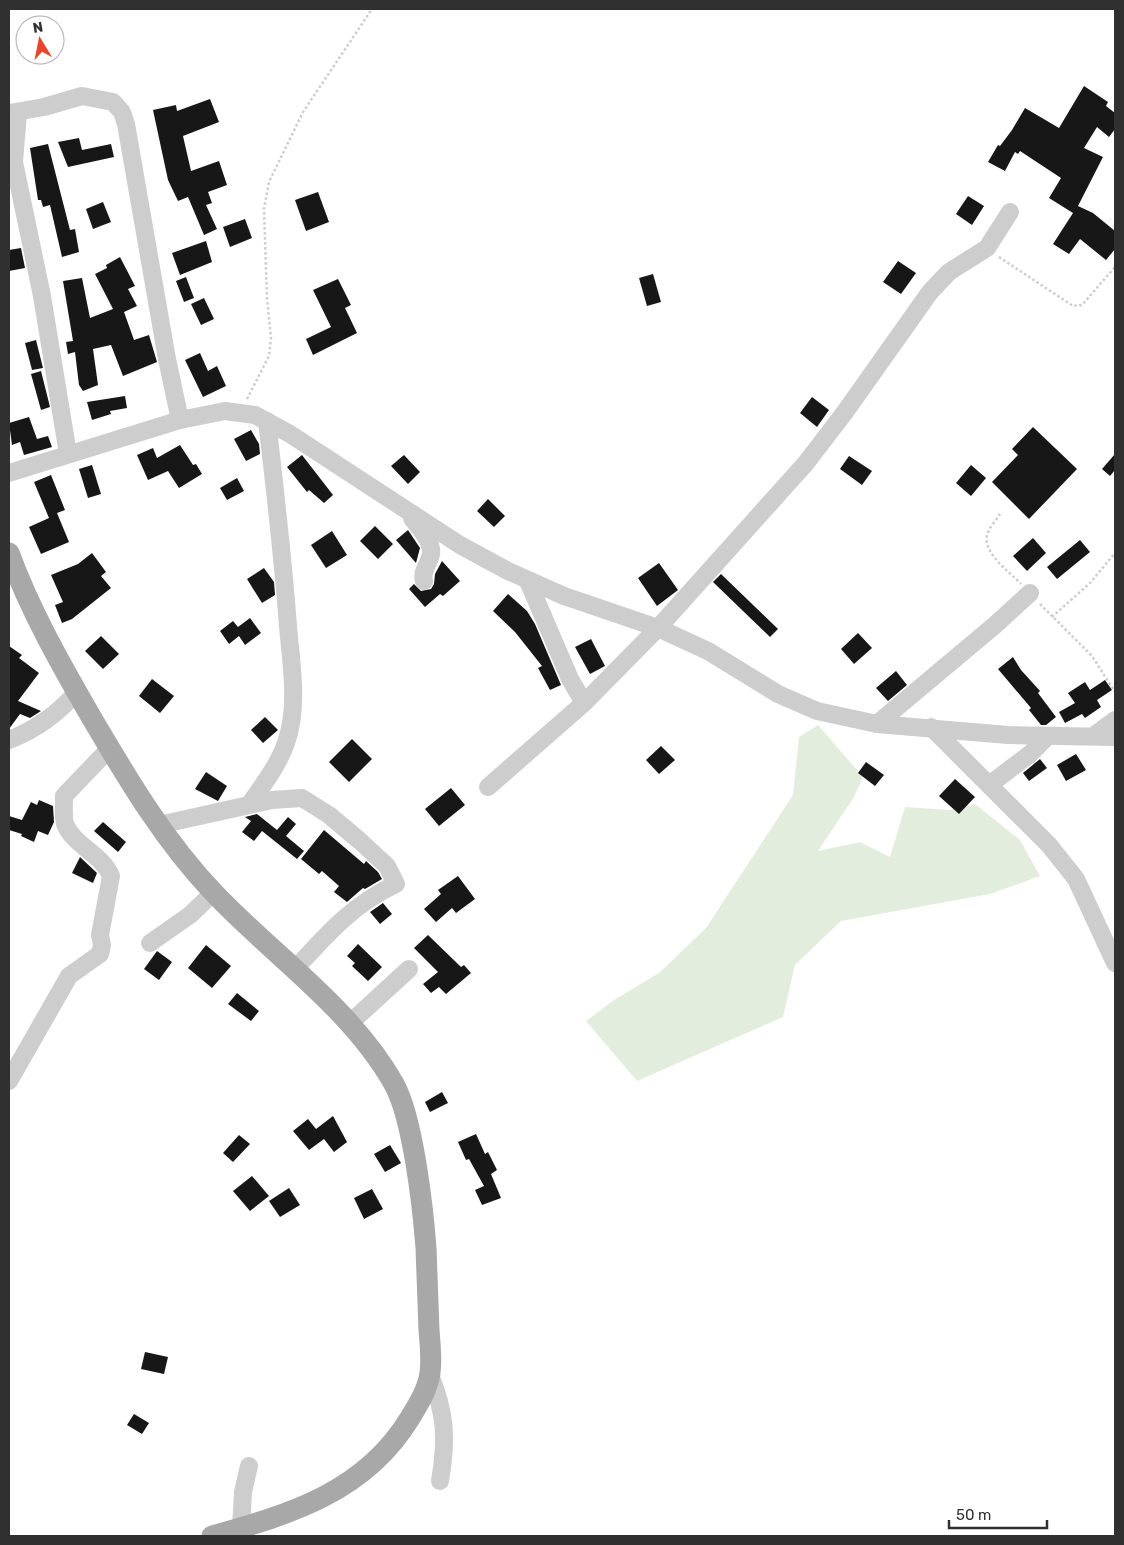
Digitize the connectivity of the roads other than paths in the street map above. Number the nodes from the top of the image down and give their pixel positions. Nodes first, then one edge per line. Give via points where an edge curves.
1 (14, 113) edge
2 (1010, 212) dead end
3 (180, 420) junction
4 (267, 421) junction
5 (68, 454) junction
6 (9, 473) edge
7 (408, 511) junction
8 (9, 554) edge
9 (528, 581) junction
10 (424, 582) dead end
11 (1030, 593) road end
12 (658, 628) junction
13 (77, 692) junction
14 (584, 703) junction
15 (1115, 720) edge
16 (877, 724) junction
17 (931, 727) junction
18 (1095, 735) junction
19 (1048, 736) junction
20 (1115, 737) edge
21 (9, 740) edge
22 (109, 749) junction
23 (989, 785) junction
24 (488, 787) dead end
25 (249, 805) junction
26 (159, 825) junction
27 (214, 893) junction
28 (150, 943) dead end
29 (1115, 963) edge
30 (295, 969) junction
31 (409, 969) dead end
32 (349, 1024) junction
33 (9, 1081) edge
34 (430, 1375) junction
35 (250, 1466) dead end
36 (440, 1481) dead end
37 (246, 1532) edge
38 (212, 1536) edge

1 - 3 street via 82,96 113,102 122,112
1 - 5 street via 14,162 42,296
2 - 12 street via 987,248 949,272 930,292 846,412 806,462
3 - 4 street via 225,411 240,412
3 - 5 street
4 - 7 street
4 - 25 street via 286,598 292,710 286,743 271,774
5 - 6 street
7 - 9 street
7 - 10 street via 431,548 423,573
8 - 13 main road via 44,634
9 - 12 street
9 - 14 street via 570,679
11 - 16 street
12 - 14 street
12 - 16 street via 708,651 778,694 809,708
13 - 21 street via 48,720
13 - 22 main road
14 - 24 street
15 - 18 street
16 - 17 street
17 - 19 street
17 - 23 street
18 - 19 street
18 - 20 street
19 - 23 street
22 - 26 main road
22 - 33 street via 64,796 64,822 70,834 108,868 111,876 100,935 100,954 69,976
23 - 29 street via 1049,845 1076,880
25 - 26 street
25 - 30 street via 285,798 308,801 387,866 396,884 340,920
26 - 27 main road
27 - 28 street via 190,915
27 - 30 main road
30 - 32 main road
31 - 32 street
32 - 34 main road via 379,1060 396,1088 409,1132 424,1220
34 - 36 street via 446,1432
34 - 37 main road via 420,1401 400,1435 372,1466 331,1494 265,1520
35 - 37 street via 243,1492
37 - 38 main road

